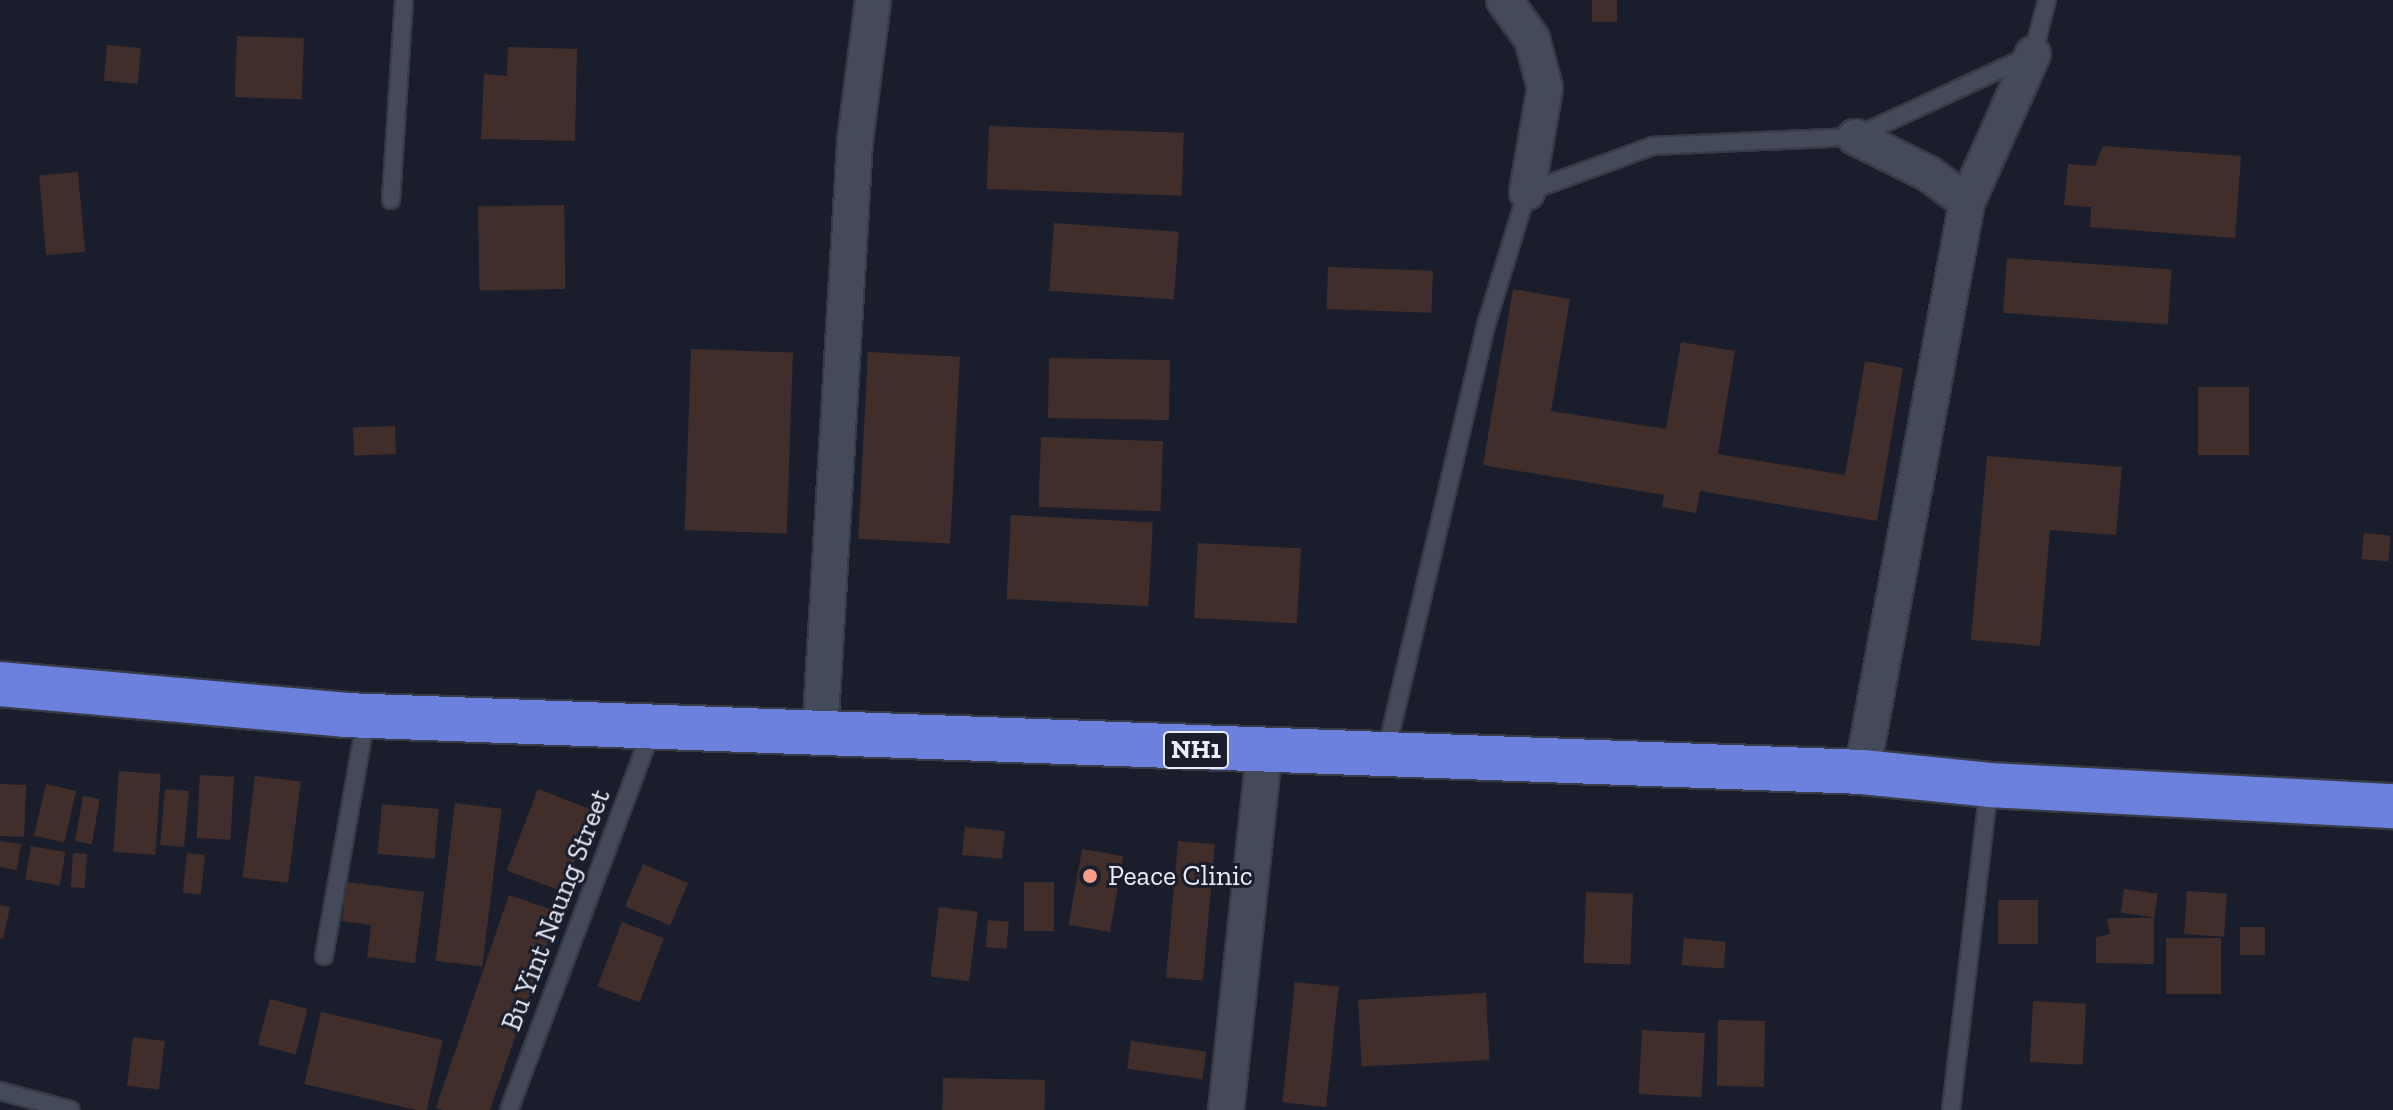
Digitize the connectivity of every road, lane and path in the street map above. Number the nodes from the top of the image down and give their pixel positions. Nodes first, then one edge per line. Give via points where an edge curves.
1 (404, 0) edge
2 (873, 0) edge
3 (1504, 0) edge
4 (2047, 0) edge
5 (2033, 54) junction
6 (1855, 137) junction
7 (1527, 192) junction
8 (391, 200) dead end
9 (1967, 202) junction
10 (0, 684) edge
11 (366, 715) junction
12 (652, 727) junction
13 (820, 734) junction
14 (1264, 753) junction
15 (1385, 758) junction
16 (1862, 772) junction
17 (1989, 785) junction
18 (2390, 807) edge
19 (324, 956) dead end
20 (0, 1091) edge
21 (71, 1110) edge
22 (509, 1110) edge
23 (1226, 1110) edge
24 (1951, 1110) edge

1 - 8 lane
2 - 13 street via 855,141
3 - 7 street via 1532,39 1545,88
4 - 5 lane
5 - 6 lane
5 - 9 street
6 - 7 lane via 1653,146
6 - 9 street via 1929,174
7 - 15 lane via 1487,322
9 - 16 street
10 - 11 highway, NH1
11 - 12 highway, NH1
11 - 19 lane
12 - 13 highway, NH1
12 - 22 lane, Bu Yint Naung Street
13 - 14 highway, NH1
14 - 15 highway, NH1
14 - 23 street
15 - 16 highway, NH1
16 - 17 highway, NH1
17 - 18 highway, NH1
17 - 24 lane
20 - 21 lane

